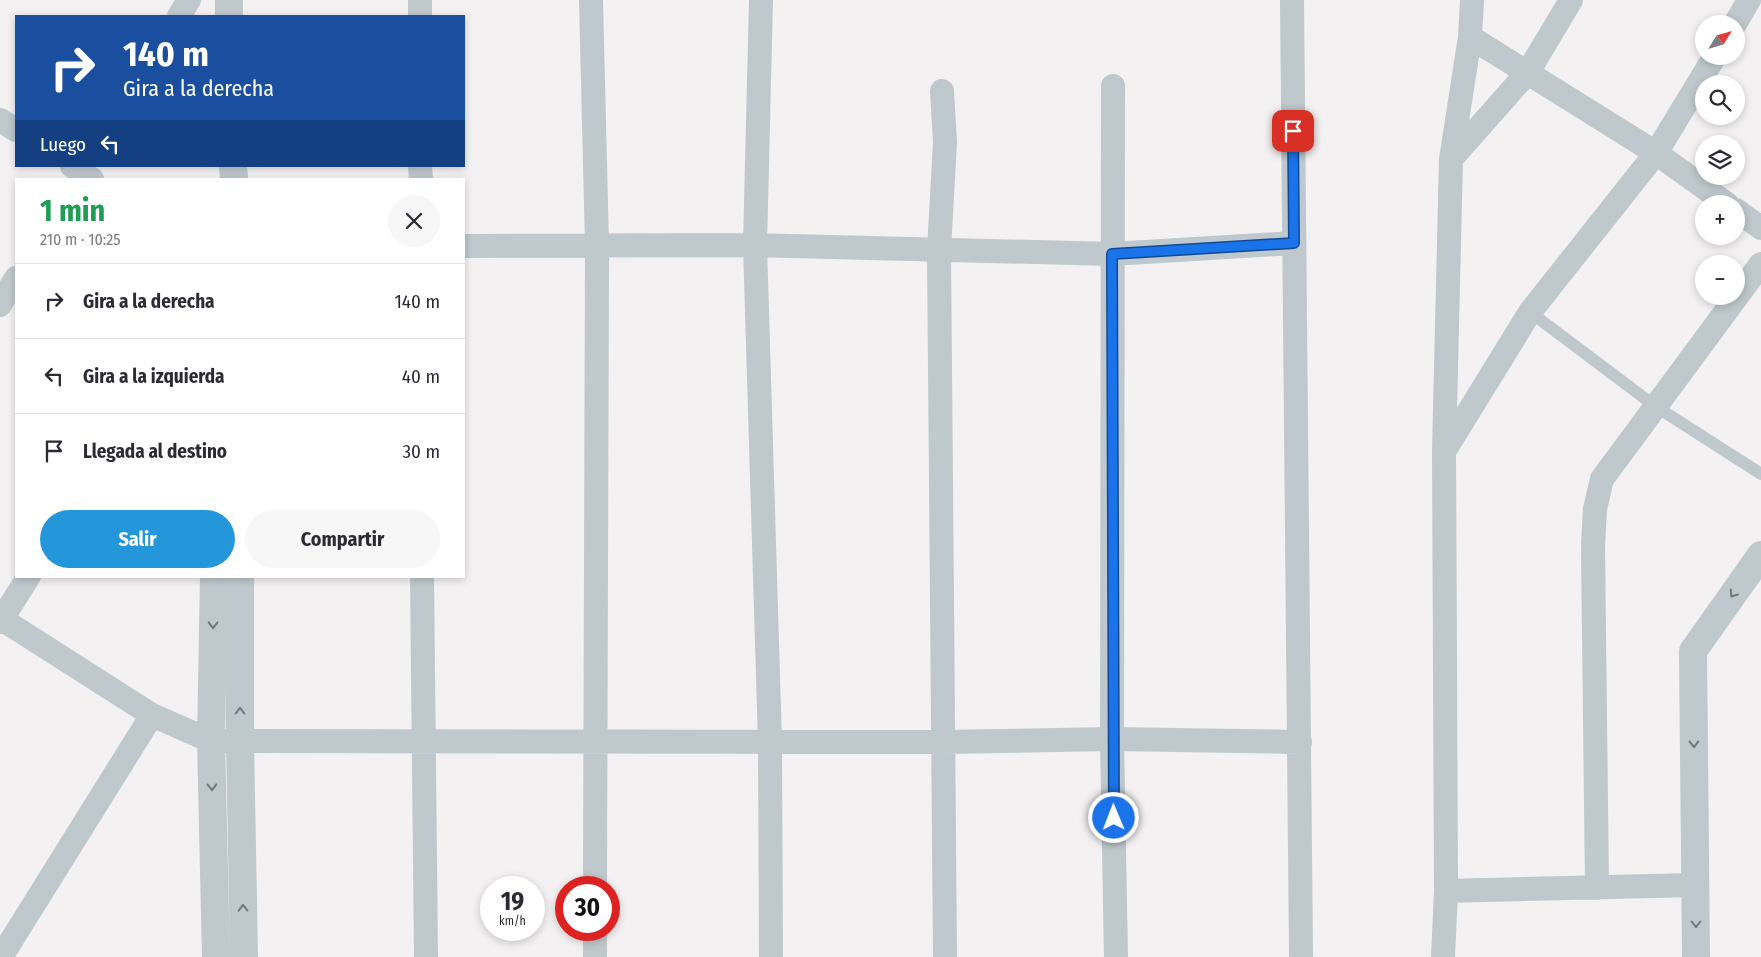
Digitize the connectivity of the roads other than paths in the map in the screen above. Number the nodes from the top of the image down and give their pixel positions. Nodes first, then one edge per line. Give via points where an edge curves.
1 (190, 0) edge
2 (229, 0) edge
3 (420, 0) edge
4 (591, 0) edge
5 (761, 0) edge
6 (1292, 0) edge
7 (1472, 0) edge
8 (1571, 0) edge
9 (1749, 0) edge
10 (180, 15) edge
11 (229, 15) edge
12 (420, 15) edge
13 (1740, 15) edge
14 (1470, 36) junction
15 (1710, 65) edge
16 (1528, 72) junction
17 (1113, 86) dead end
18 (942, 91) dead end
19 (0, 120) edge
20 (15, 129) edge
21 (1656, 153) junction
22 (1451, 158) junction
23 (1714, 195) edge
24 (1745, 216) edge
25 (1761, 228) edge
26 (1294, 243) junction
27 (597, 245) junction
28 (755, 245) junction
29 (465, 246) edge
30 (939, 250) junction
31 (1112, 254) junction
32 (1761, 264) edge
33 (15, 280) edge
34 (0, 305) edge
35 (1530, 312) junction
36 (1655, 406) junction
37 (1444, 451) junction
38 (1761, 474) edge
39 (1761, 554) edge
40 (28, 578) edge
41 (214, 578) edge
42 (240, 578) edge
43 (422, 578) edge
44 (1, 619) edge
45 (152, 715) junction
46 (1112, 739) junction
47 (211, 741) junction
48 (240, 742) junction
49 (424, 742) junction
50 (596, 742) junction
51 (770, 742) junction
52 (942, 742) junction
53 (1300, 742) junction
54 (595, 876) edge
55 (1695, 885) junction
56 (1597, 888) junction
57 (1446, 891) junction
58 (595, 941) edge
59 (244, 954) edge
60 (216, 955) edge
61 (1, 957) edge
62 (426, 957) edge
63 (595, 957) edge
64 (771, 957) edge
65 (945, 957) edge
66 (1116, 957) edge
67 (1301, 957) edge
68 (1442, 957) edge
69 (1696, 957) edge

1 - 10 street
2 - 11 street
3 - 12 street
4 - 27 street
5 - 28 street
6 - 26 street
7 - 14 street
8 - 16 street
9 - 13 street
14 - 16 street
14 - 22 street
15 - 21 street
16 - 21 street
16 - 22 street
17 - 31 street
18 - 30 street via 944,142
19 - 20 street
21 - 23 street
21 - 35 street
22 - 37 street
24 - 25 street
26 - 31 street
26 - 53 street
27 - 28 street
27 - 29 street
27 - 50 street
28 - 30 street
28 - 51 street
30 - 31 street
30 - 52 street
31 - 46 street
32 - 36 street
33 - 34 street
35 - 36 lane
35 - 37 street
36 - 38 lane
36 - 56 street via 1602,479 1595,509
37 - 57 street
39 -> 55 street via 1693,651
40 - 44 street
41 -> 47 street
48 -> 42 street
43 - 49 street
44 - 45 street
45 - 47 street
45 - 61 street
46 - 52 street
46 - 53 street
46 - 66 street
47 - 48 street
47 -> 60 street
48 - 49 street
59 -> 48 street
49 - 50 street
49 - 62 street
50 - 51 street
50 - 54 street
51 - 52 street
51 - 64 street
52 - 65 street
53 - 67 street
55 - 56 street
55 -> 69 street
56 - 57 street
57 - 68 street
58 - 63 street
59 - 60 street

